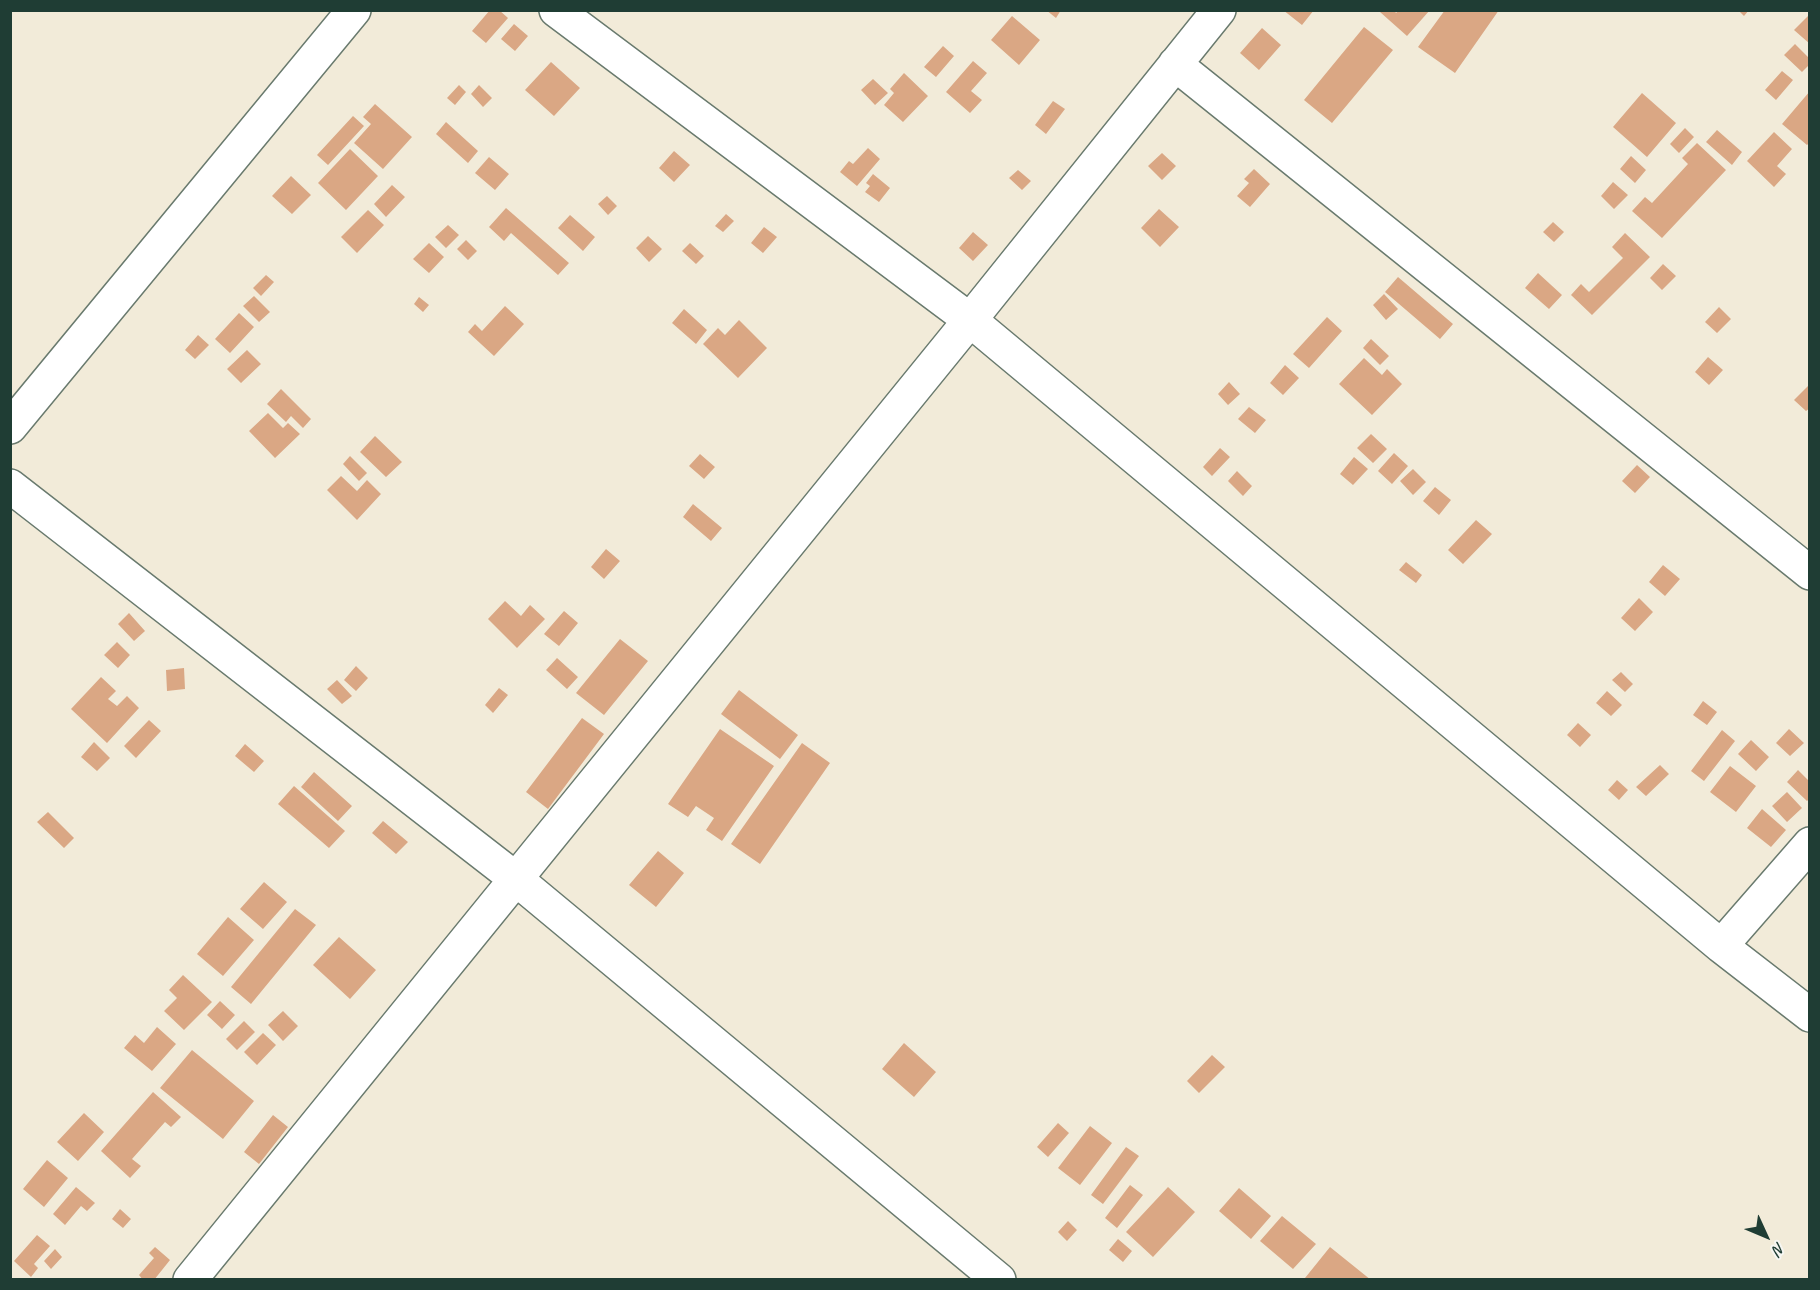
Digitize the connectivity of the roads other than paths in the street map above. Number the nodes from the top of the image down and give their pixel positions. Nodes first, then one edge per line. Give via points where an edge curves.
1 (354, 10) edge
2 (556, 10) edge
3 (1219, 10) edge
4 (1175, 64) junction
5 (970, 320) junction
6 (10, 427) edge
7 (10, 486) edge
8 (1809, 573) edge
9 (1809, 844) edge
10 (516, 879) junction
11 (1721, 946) junction
12 (1809, 1015) edge
13 (190, 1280) edge
14 (999, 1280) edge

1 - 6 street
2 - 5 street
3 - 4 street
4 - 5 street
4 - 8 street
5 - 10 street
5 - 11 street
7 - 10 street
9 - 11 street
10 - 13 street
10 - 14 street
11 - 12 street

